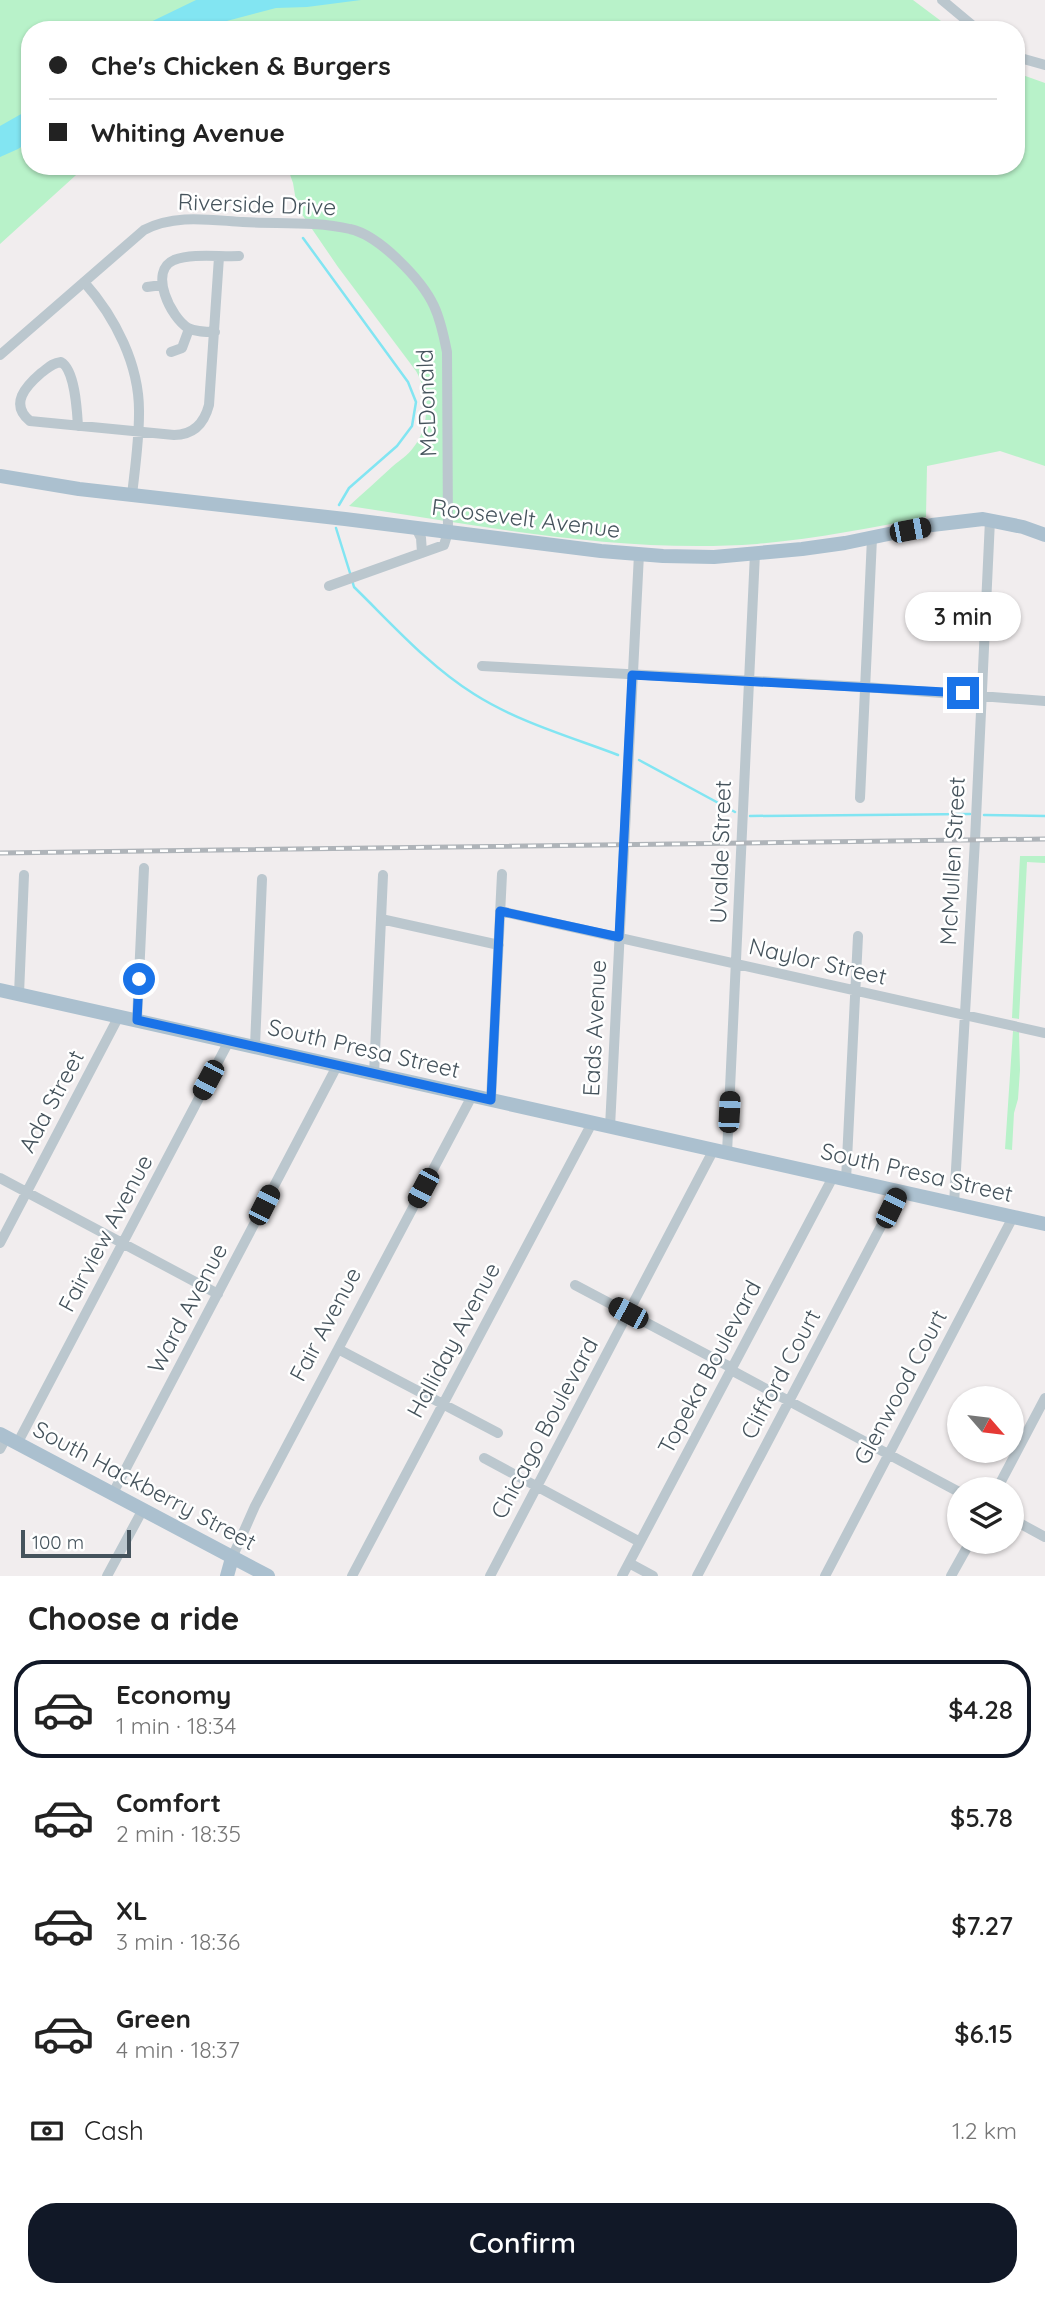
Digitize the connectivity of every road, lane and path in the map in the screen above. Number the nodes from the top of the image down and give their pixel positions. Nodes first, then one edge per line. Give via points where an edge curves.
1 (942, 0) edge
2 (967, 21) edge
3 (1025, 59) edge
4 (1045, 65) edge
5 (351, 229) joint
6 (239, 256) dead end
7 (219, 257) junction
8 (84, 282) junction
9 (162, 285) junction
10 (147, 287) dead end
11 (189, 329) junction
12 (215, 332) junction
13 (171, 352) dead end
14 (0, 355) edge
15 (78, 426) junction
16 (138, 432) junction
17 (0, 476) edge
18 (132, 495) junction
19 (990, 520) junction
20 (416, 528) junction
21 (448, 532) junction
22 (1045, 535) edge
23 (872, 538) junction
24 (422, 553) junction
25 (755, 553) junction
26 (639, 554) junction
27 (329, 586) dead end
28 (482, 666) dead end
29 (632, 675) junction
30 (749, 681) junction
31 (865, 687) junction
32 (982, 694) junction
33 (1045, 701) edge
34 (860, 798) dead end
35 (144, 868) dead end
36 (502, 874) dead end
37 (24, 875) dead end
38 (383, 875) dead end
39 (262, 879) dead end
40 (500, 911) junction
41 (381, 919) junction
42 (858, 936) dead end
43 (619, 937) junction
44 (499, 945) junction
45 (737, 964) junction
46 (0, 990) edge
47 (855, 991) junction
48 (19, 994) junction
49 (964, 1015) junction
50 (119, 1016) junction
51 (137, 1020) junction
52 (1045, 1033) edge
53 (229, 1041) junction
54 (256, 1046) junction
55 (337, 1066) junction
56 (374, 1074) junction
57 (472, 1096) junction
58 (491, 1100) junction
59 (592, 1123) junction
60 (610, 1127) junction
61 (720, 1152) junction
62 (0, 1178) edge
63 (839, 1178) junction
64 (27, 1192) junction
65 (899, 1192) junction
66 (954, 1204) junction
67 (1013, 1217) junction
68 (1045, 1224) edge
69 (0, 1243) edge
70 (123, 1243) junction
71 (575, 1285) dead end
72 (218, 1294) junction
73 (628, 1313) junction
74 (338, 1349) junction
75 (732, 1369) junction
76 (1045, 1398) edge
77 (789, 1401) junction
78 (442, 1405) junction
79 (498, 1433) dead end
80 (6, 1441) edge
81 (889, 1455) junction
82 (484, 1458) dead end
83 (1003, 1477) edge
84 (947, 1486) edge
85 (537, 1487) junction
86 (112, 1495) junction
87 (142, 1511) junction
88 (1024, 1526) edge
89 (1045, 1537) edge
90 (640, 1542) junction
91 (963, 1554) edge
92 (232, 1558) junction
93 (629, 1563) junction
94 (107, 1576) edge
95 (227, 1576) edge
96 (268, 1576) edge
97 (352, 1576) edge
98 (490, 1576) edge
99 (622, 1576) edge
100 (653, 1576) edge
101 (697, 1576) edge
102 (825, 1576) edge
103 (951, 1576) edge

1 - 2 street
3 - 4 street
5 - 8 street, Riverside Drive via 167,221 144,230
5 - 21 street, McDonald via 403,265 438,317 447,352
6 - 7 street
7 - 9 street via 174,260 163,270
7 - 12 street
8 - 14 street, Riverside Drive
8 - 16 street via 102,303 124,344 137,389
9 - 10 street
9 - 11 street via 173,311
11 - 12 street
11 - 13 street via 182,348
12 - 16 street via 204,420 182,435
15 - 15 street via 30,421 23,413 22,392 53,363 64,363 72,380
15 - 16 street
16 - 18 street
17 - 18 main road, Roosevelt Avenue
18 - 20 main road, Roosevelt Avenue
19 - 22 main road, Roosevelt Avenue
19 - 23 main road, Roosevelt Avenue via 932,525
19 - 32 street, McMullen Street
20 - 21 main road, Roosevelt Avenue
20 - 24 street
21 - 24 street via 444,545
21 - 26 main road, Roosevelt Avenue
23 - 25 main road, Roosevelt Avenue
23 - 31 street
24 - 27 street
25 - 26 main road, Roosevelt Avenue
25 - 30 street, Uvalde Street
26 - 29 street, Eads Avenue
28 - 29 street
29 - 30 street
29 - 43 street, Eads Avenue
30 - 31 street
30 - 45 street, Uvalde Street
31 - 32 street
31 - 34 street
32 - 33 street
32 - 49 street, McMullen Street
35 - 51 street
36 - 40 street
37 - 48 street
38 - 41 street
39 - 54 street
40 - 43 street, Naylor Street
40 - 44 street
41 - 44 street
41 - 56 street
42 - 47 street
43 - 45 street, Naylor Street
43 - 60 street, Eads Avenue
44 - 58 street
45 - 47 street, Naylor Street
45 - 61 street, Uvalde Street
46 - 48 main road, South Presa Street
47 - 49 street, Naylor Street
47 - 63 street
48 - 50 main road, South Presa Street
49 - 52 street, Naylor Street
49 - 66 street, McMullen Street
50 - 51 main road, South Presa Street
50 - 64 street, Ada Street
51 - 53 main road, South Presa Street
53 - 54 main road, South Presa Street
53 - 70 street, Fairview Avenue
54 - 55 main road, South Presa Street
55 - 56 main road, South Presa Street
55 - 72 street, Ward Avenue
56 - 57 main road, South Presa Street
57 - 58 main road, South Presa Street
57 - 74 street, Fair Avenue
58 - 59 main road, South Presa Street
59 - 60 main road, South Presa Street
59 - 78 street, Halliday Avenue
60 - 61 main road, South Presa Street
61 - 63 main road, South Presa Street
61 - 73 street, Chicago Boulevard
62 - 64 street
63 - 65 main road, South Presa Street
63 - 75 street, Topeka Boulevard
64 - 69 street, Ada Street
64 - 70 street
65 - 66 main road, South Presa Street
65 - 77 street, Clifford Court
66 - 67 main road, South Presa Street
67 - 68 main road, South Presa Street
67 - 81 street, Glenwood Court
70 - 72 street
70 - 80 street, Fairview Avenue
71 - 73 street
72 - 86 street, Ward Avenue
73 - 75 street
73 - 85 street, Chicago Boulevard
74 - 78 street
74 - 92 street, Fair Avenue
75 - 77 street
75 - 90 street, Topeka Boulevard
76 - 83 street
77 - 81 street
77 - 101 street, Clifford Court
78 - 79 street
78 - 97 street, Halliday Avenue
80 - 86 main road, South Hackberry Street
81 - 84 street
81 - 102 street, Glenwood Court
82 - 85 street
85 - 90 street
85 - 98 street, Chicago Boulevard
86 - 87 main road, South Hackberry Street
87 - 92 main road, South Hackberry Street
87 - 94 street
88 - 89 street
90 - 93 street, Topeka Boulevard
91 - 103 street
92 - 95 main road, Fair Avenue
92 - 96 main road, South Hackberry Street
93 - 99 street, Topeka Boulevard
93 - 100 street

